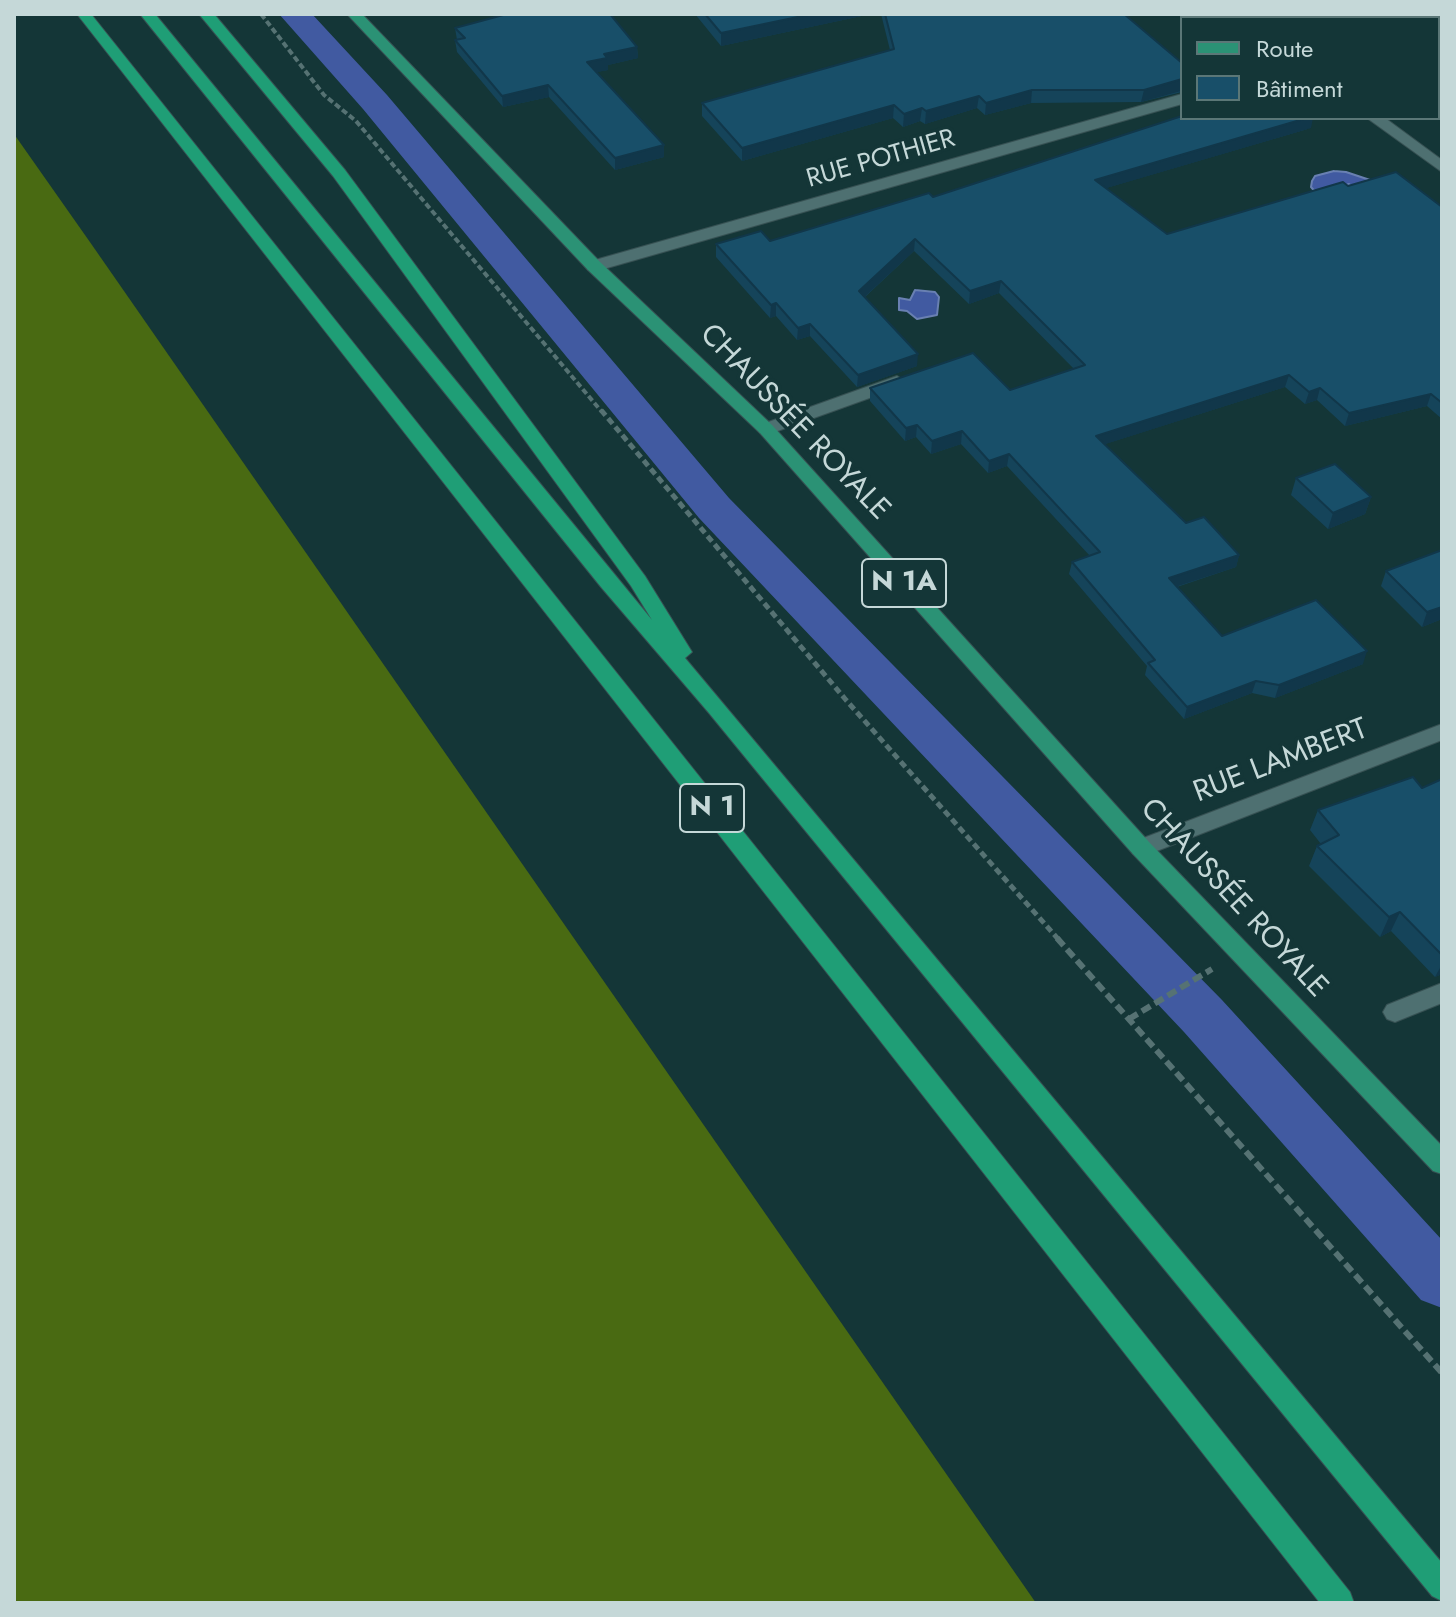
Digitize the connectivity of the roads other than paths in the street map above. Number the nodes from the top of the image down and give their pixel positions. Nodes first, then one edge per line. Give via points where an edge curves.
1 (84, 14) edge
2 (147, 14) edge
3 (206, 14) edge
4 (354, 14) edge
5 (1180, 100) edge
6 (1378, 120) edge
7 (1442, 167) edge
8 (594, 266) junction
9 (912, 376) edge
10 (766, 429) junction
11 (716, 708) junction
12 (1442, 732) edge
13 (1141, 848) junction
14 (1442, 993) edge
15 (1395, 1012) dead end
16 (1442, 1163) edge
17 (1442, 1586) edge
18 (1339, 1603) edge

1 - 18 highway, N 1
2 - 11 highway, N 1 via 587,558
3 - 11 highway via 339,173 638,581
4 - 8 main road, CHAUSSÉE ROYALE / N 1A
5 - 8 street, RUE POTHIER
6 - 7 street
8 - 10 main road, CHAUSSÉE ROYALE / N 1A
9 - 10 street
10 - 13 main road, CHAUSSÉE ROYALE / N 1A
11 - 17 highway, N 1
12 - 13 street, RUE LAMBERT
13 - 16 main road, CHAUSSÉE ROYALE / N 1A
14 - 15 street

